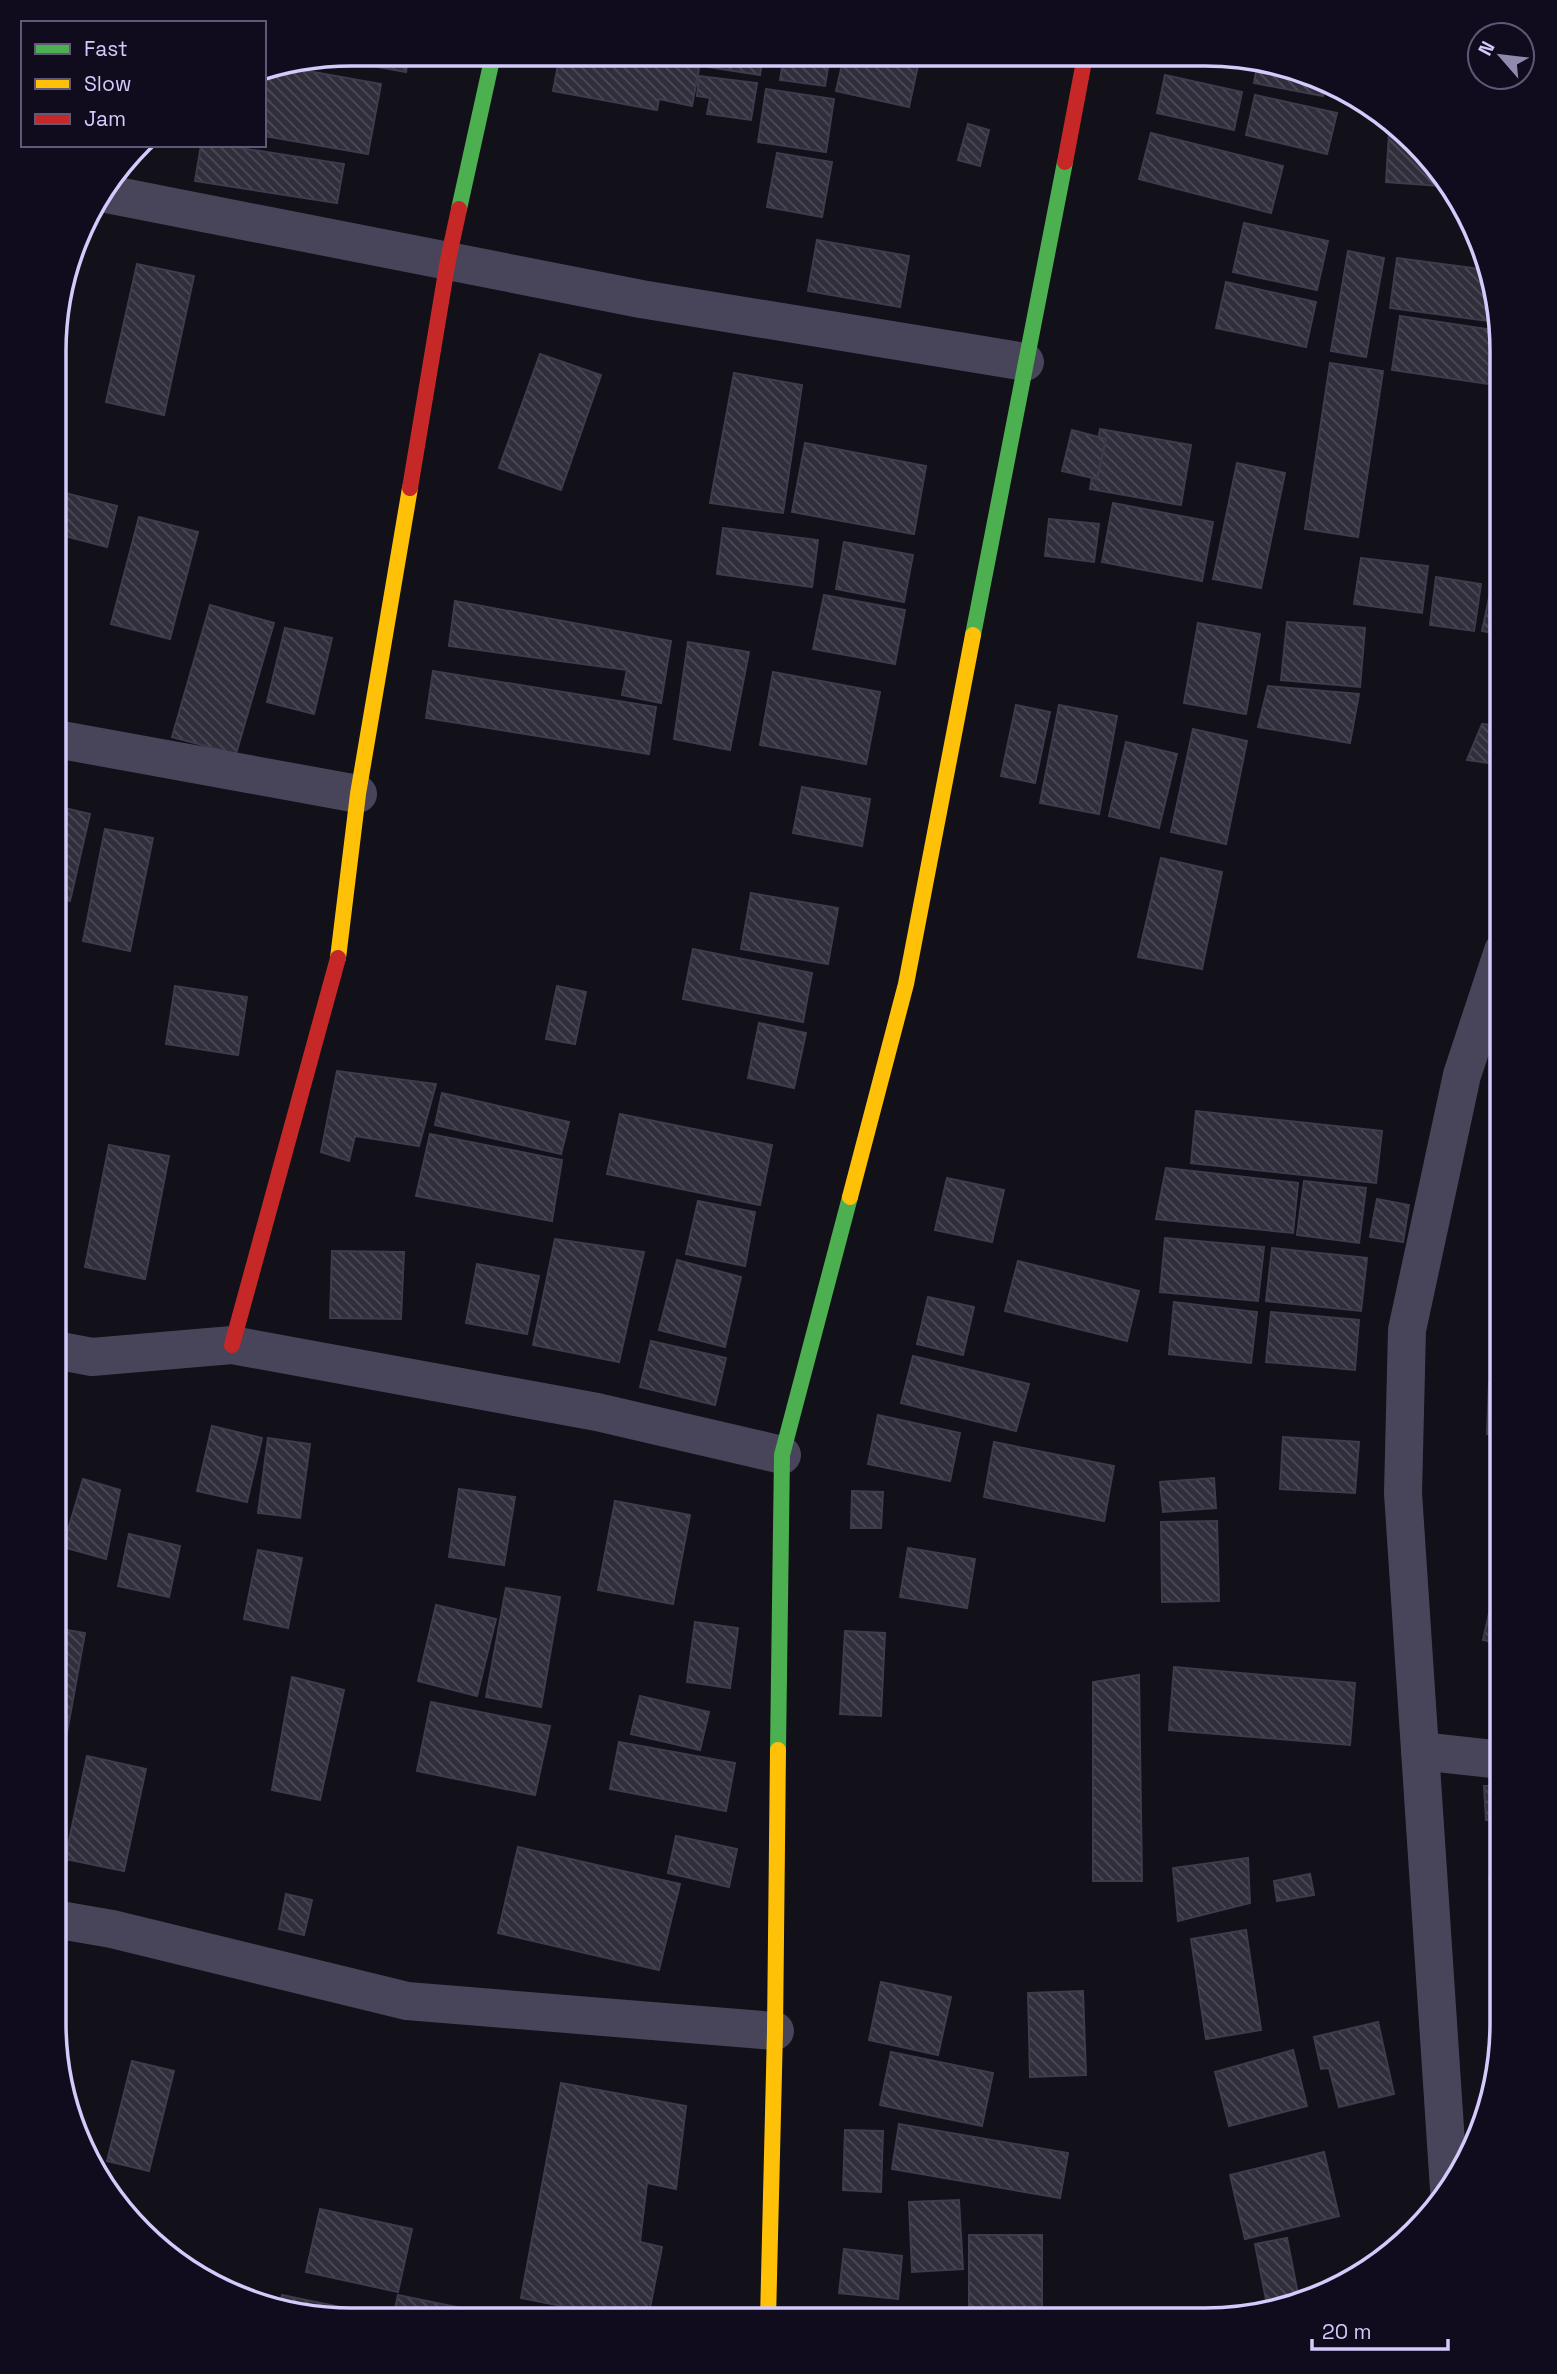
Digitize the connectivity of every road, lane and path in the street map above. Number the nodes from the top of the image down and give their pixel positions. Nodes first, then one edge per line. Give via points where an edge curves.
1 (491, 66) edge
2 (1083, 66) edge
3 (113, 195) edge
4 (448, 260) junction
5 (1025, 362) junction
6 (66, 741) edge
7 (358, 794) junction
8 (1490, 990) edge
9 (232, 1345) junction
10 (66, 1352) edge
11 (782, 1455) junction
12 (1420, 1751) junction
13 (1490, 1759) edge
14 (66, 1921) edge
15 (775, 2031) junction
16 (1449, 2171) edge
17 (768, 2308) edge

1 - 4 street
2 - 5 street
3 - 4 street
4 - 5 street via 641,299
4 - 7 street
5 - 11 street via 906,984
6 - 7 street
7 - 9 street via 340,951
8 - 12 street via 1462,1075 1406,1330 1403,1493
9 - 10 street via 92,1357
9 - 11 street via 597,1412
11 - 15 street
12 - 13 street
12 - 16 street
14 - 15 street via 407,2001
15 - 17 street

